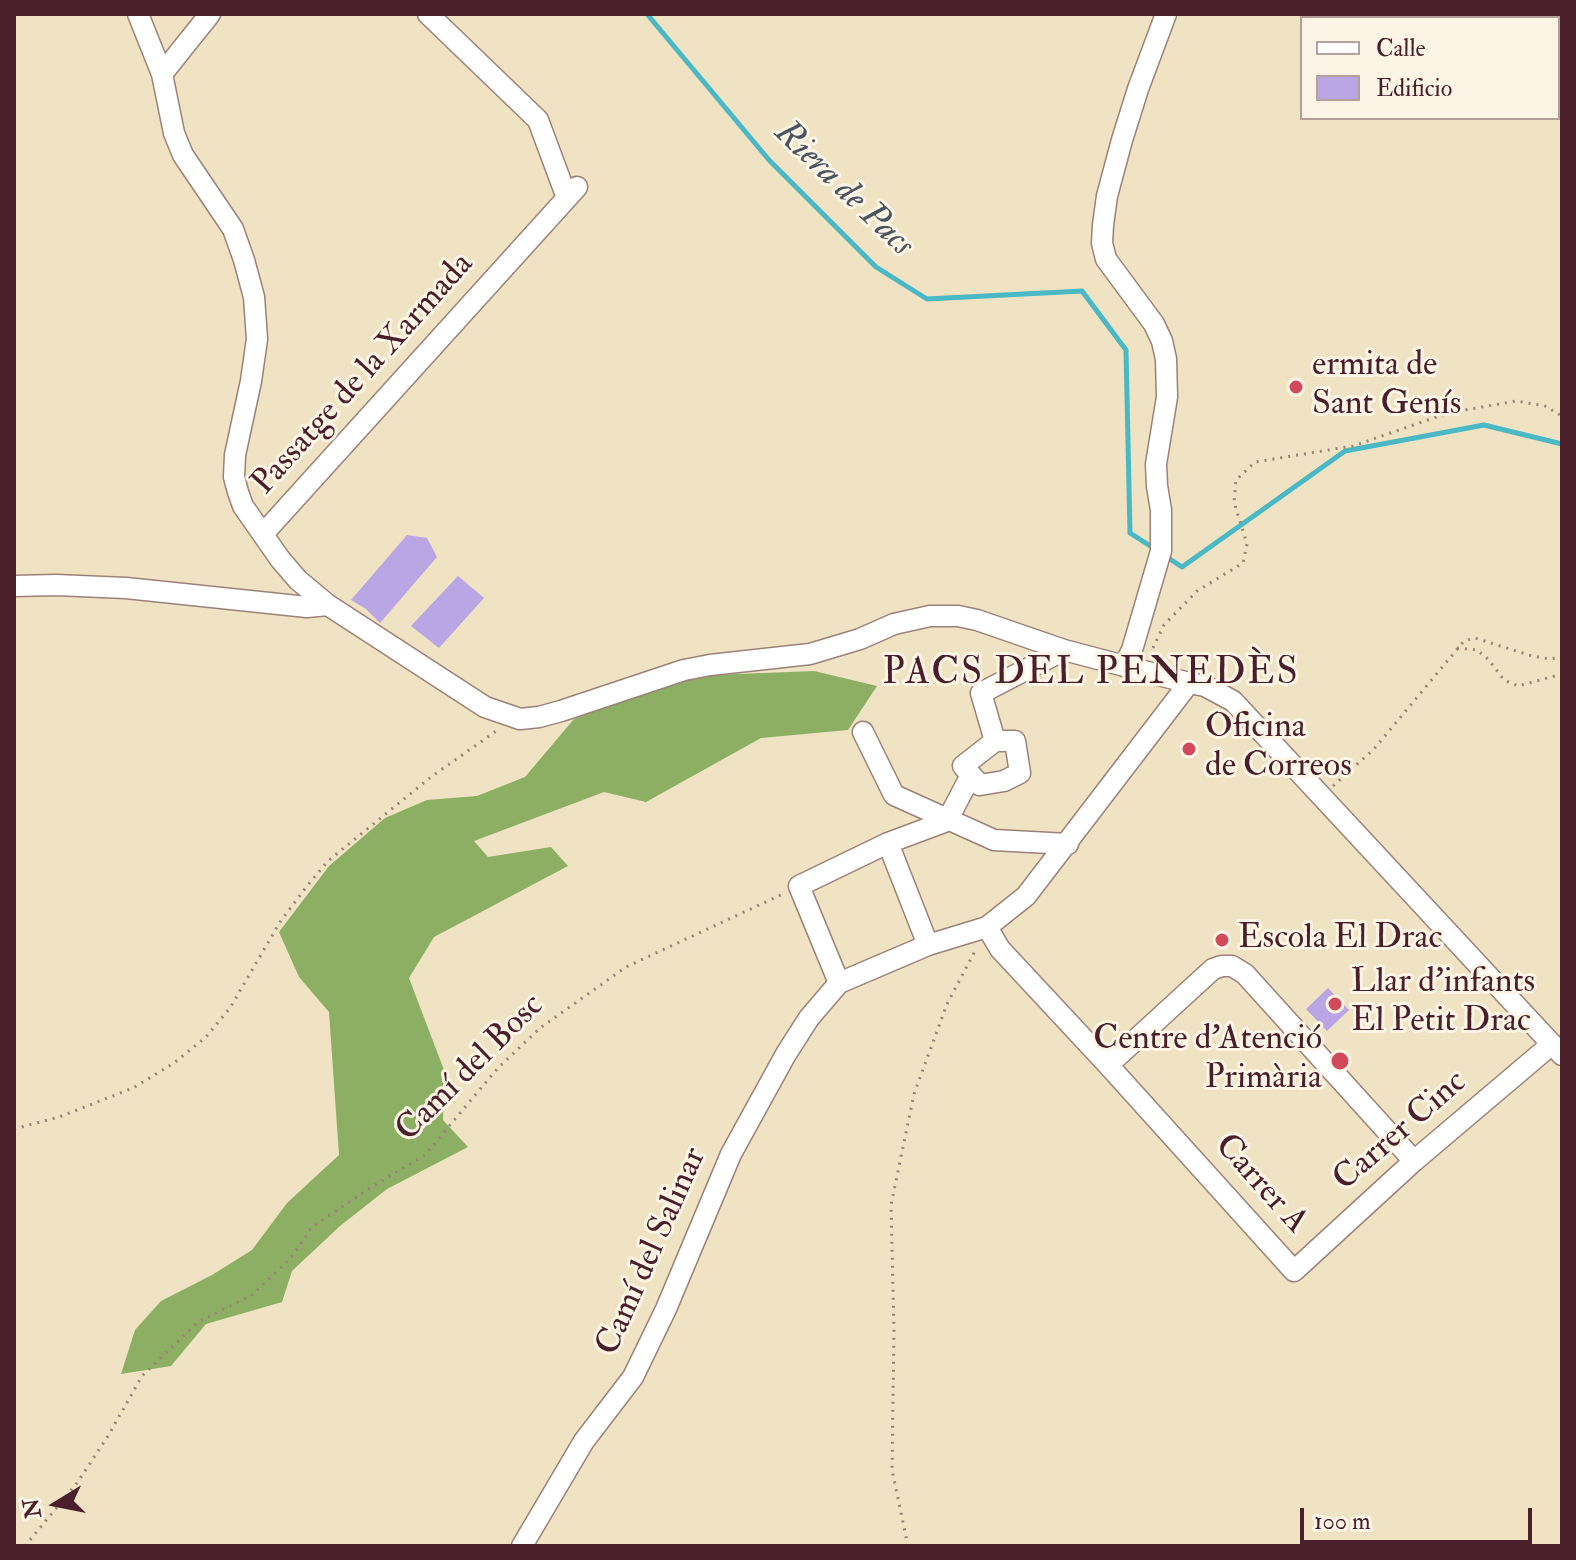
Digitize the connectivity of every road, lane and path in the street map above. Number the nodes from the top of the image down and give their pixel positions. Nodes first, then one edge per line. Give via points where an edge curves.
1 (138, 14) edge
2 (210, 14) edge
3 (428, 14) edge
4 (1166, 14) edge
5 (162, 74) junction
6 (1562, 416) edge
7 (263, 534) junction
8 (14, 586) edge
9 (328, 605) junction
10 (1457, 648) junction
11 (1064, 650) junction
12 (1562, 657) edge
13 (1133, 668) junction
14 (1562, 674) edge
15 (1189, 683) junction
16 (520, 719) junction
17 (863, 732) dead end
18 (995, 741) junction
19 (971, 775) junction
20 (1321, 796) junction
21 (947, 821) junction
22 (888, 843) junction
23 (1068, 844) junction
24 (799, 886) junction
25 (987, 927) junction
26 (928, 945) junction
27 (839, 983) junction
28 (1557, 1049) edge
29 (1108, 1065) junction
30 (14, 1129) edge
31 (1414, 1161) junction
32 (1294, 1271) joint
33 (25, 1546) edge
34 (522, 1546) edge
35 (908, 1546) edge

1 - 5 street
2 - 5 street
3 - 7 street, Passatge de la Xarmada via 538,120 572,192
4 - 13 street via 1122,140 1107,196 1102,243 1106,259 1154,324 1166,359 1167,397 1156,464 1161,551 1132,650
5 - 7 street via 183,155 233,229 254,297 257,339 234,477 243,506
6 - 13 path via 1545,406 1516,401 1448,413 1353,446 1255,462 1236,480 1234,502 1247,544 1243,563 1197,591
7 - 9 street, Passatge de la Xarmada via 298,580
8 - 9 street via 126,588
9 - 16 street, Passatge de la Xarmada via 485,707
10 - 12 path via 1475,638 1532,656
10 - 14 path via 1477,650 1504,680 1518,686
10 - 20 path via 1374,749
11 - 13 street
11 - 16 street via 977,620 930,616 810,654 684,670 561,711
11 - 18 street via 981,693
13 - 15 street
15 - 20 street via 1233,701
15 - 23 street
16 - 30 path via 491,733 431,777 328,861 280,922 230,1008 174,1063 133,1088
17 - 21 street via 894,795
18 - 19 street via 963,766
18 - 19 street via 1015,741 1020,773 980,785
19 - 21 street
20 - 28 street
21 - 22 street
21 - 23 street via 994,840
22 - 24 street
22 - 26 street
23 - 25 street via 1026,896
24 - 27 street
24 - 33 path, Camí del Bosc via 626,967 540,1028 497,1069 425,1155 312,1227 290,1259 252,1295 198,1322 142,1376 77,1483
25 - 26 street
25 - 29 street, Carrer A via 1000,949
25 - 35 path via 947,1004 914,1094 891,1205 892,1470
26 - 27 street
27 - 34 street, Camí del Salinar via 786,1054 731,1154 633,1377 584,1441
28 - 31 street, Carrer Cinc
29 - 31 street via 1213,969 1232,966 1245,974
29 - 32 street, Carrer A
31 - 32 street, Carrer Cinc

